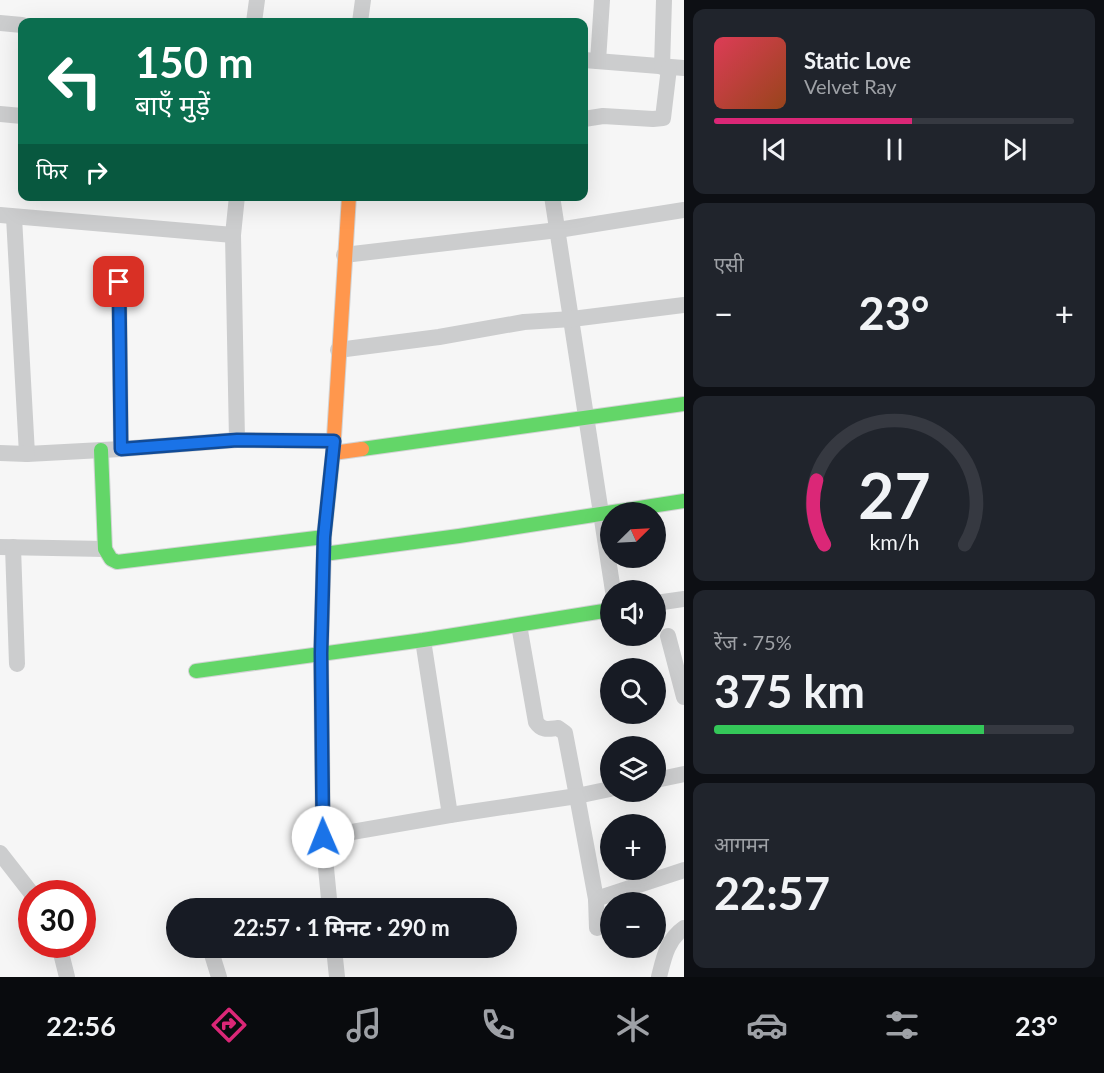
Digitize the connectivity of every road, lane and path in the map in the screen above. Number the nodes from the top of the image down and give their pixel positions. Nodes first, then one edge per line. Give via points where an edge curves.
1 (257, 0) edge
2 (363, 0) edge
3 (602, 0) edge
4 (664, 0) edge
5 (255, 18) edge
6 (361, 18) edge
7 (0, 23) edge
8 (18, 25) edge
9 (591, 61) edge
10 (672, 68) edge
11 (0, 114) edge
12 (18, 116) edge
13 (588, 119) edge
14 (236, 201) edge
15 (349, 201) edge
16 (553, 201) edge
17 (684, 210) edge
18 (7, 216) edge
19 (558, 230) junction
20 (233, 235) junction
21 (344, 255) junction
22 (119, 282) dead end
23 (684, 305) edge
24 (572, 319) junction
25 (338, 350) junction
26 (684, 404) edge
27 (587, 418) junction
28 (237, 440) junction
29 (333, 447) junction
30 (121, 449) junction
31 (101, 450) junction
32 (0, 453) edge
33 (27, 454) junction
34 (684, 501) edge
35 (666, 504) edge
36 (600, 506) edge
37 (600, 513) edge
38 (324, 546) junction
39 (6, 547) edge
40 (105, 549) junction
41 (684, 599) edge
42 (666, 602) edge
43 (600, 612) edge
44 (519, 625) junction
45 (668, 636) dead end
46 (423, 640) junction
47 (321, 653) junction
48 (17, 664) dead end
49 (196, 671) dead end
50 (681, 673) edge
51 (684, 697) edge
52 (684, 774) edge
53 (666, 778) edge
54 (600, 791) edge
55 (577, 796) junction
56 (450, 814) junction
57 (323, 837) junction
58 (0, 853) edge
59 (684, 870) edge
60 (21, 880) edge
61 (329, 898) edge
62 (596, 899) junction
63 (684, 927) edge
64 (597, 928) dead end
65 (62, 958) edge
66 (213, 958) edge
67 (335, 958) edge
68 (67, 977) edge
69 (219, 977) edge
70 (337, 977) edge
71 (659, 977) edge

1 - 5 street
2 - 6 street
3 - 9 street
4 - 10 street
7 - 8 street
9 - 10 street
10 - 13 street via 663,118
11 - 12 street
14 - 20 street
15 - 21 street
16 - 19 street
17 - 19 street
18 - 20 street
18 - 33 street
19 - 21 street
19 - 24 street
20 - 28 street
21 - 25 street
22 - 30 street
23 - 24 street
24 - 25 street via 524,322
24 - 27 street
25 - 29 street
26 - 27 street
27 - 29 street
27 - 36 street
28 - 29 street
28 - 30 street
29 - 38 street
30 - 31 street
31 - 33 street
31 - 40 street
32 - 33 street
34 - 35 street
37 - 38 street via 406,545
38 - 40 street via 117,562
38 - 47 street
39 - 40 street
39 - 48 street
41 - 42 street
43 - 44 street
44 - 46 street
44 - 55 street via 536,722 540,728 558,728 566,733
45 - 50 street
46 - 47 street
46 - 56 street
47 - 49 street
47 - 57 street
50 - 51 street
52 - 53 street
54 - 55 street
55 - 56 street
55 - 62 street
56 - 57 street
57 - 61 street
58 - 60 street
59 - 62 street
62 - 64 street
63 - 71 street via 665,951
65 - 68 street
66 - 69 street
67 - 70 street

